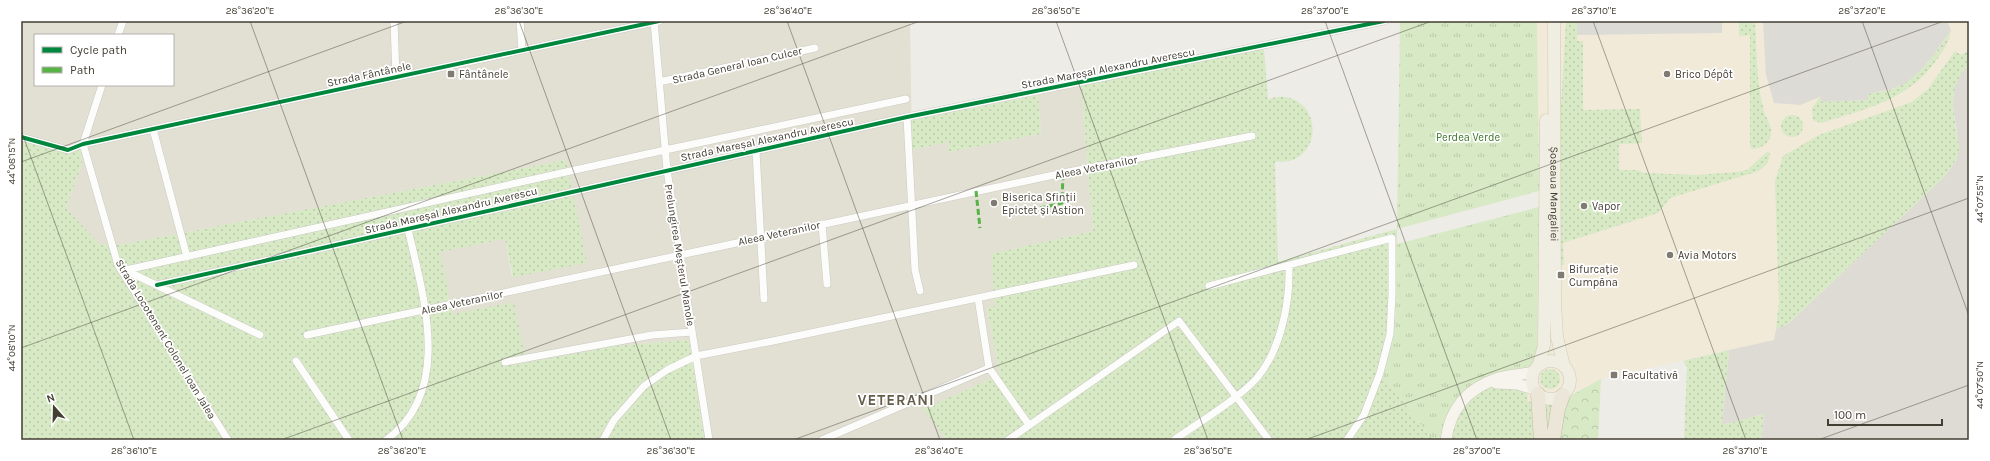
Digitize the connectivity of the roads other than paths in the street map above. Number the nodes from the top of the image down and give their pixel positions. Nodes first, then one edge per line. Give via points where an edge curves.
1 (123, 21) edge
2 (394, 21) edge
3 (520, 21) edge
4 (656, 21) edge
5 (1384, 21) edge
6 (1547, 21) edge
7 (1554, 21) edge
8 (118, 34) edge
9 (815, 48) dead end
10 (522, 50) junction
11 (396, 77) junction
12 (659, 82) junction
13 (102, 86) edge
14 (906, 99) dead end
15 (907, 117) junction
16 (154, 129) junction
17 (1252, 136) dead end
18 (21, 137) edge
19 (82, 144) junction
20 (665, 150) junction
21 (756, 151) junction
22 (667, 170) junction
23 (911, 205) junction
24 (822, 224) junction
25 (408, 229) junction
26 (761, 238) junction
27 (679, 255) junction
28 (186, 257) junction
29 (118, 265) junction
30 (1134, 265) dead end
31 (1289, 266) junction
32 (126, 270) junction
33 (827, 284) dead end
34 (157, 285) junction
35 (1209, 286) dead end
36 (920, 291) dead end
37 (978, 298) junction
38 (764, 299) dead end
39 (426, 310) junction
40 (692, 332) junction
41 (260, 335) dead end
42 (307, 336) dead end
43 (696, 356) junction
44 (296, 361) dead end
45 (504, 362) dead end
46 (1564, 366) junction
47 (989, 368) junction
48 (1536, 368) junction
49 (1490, 382) junction
50 (1536, 392) junction
51 (1563, 395) junction
52 (1235, 396) junction
53 (1029, 425) junction
54 (228, 440) edge
55 (349, 440) edge
56 (386, 440) edge
57 (603, 440) edge
58 (709, 440) edge
59 (822, 440) edge
60 (1008, 440) edge
61 (1174, 440) edge
62 (1269, 440) edge
63 (1347, 440) edge
64 (1446, 440) edge
65 (1541, 440) edge
66 (1553, 440) edge

1 - 8 street
2 - 11 street
3 - 10 street
4 - 10 street, Strada Fântânele
4 - 12 street, Prelungirea Meșterul Manole
5 - 15 street, Strada Mareșal Alexandru Averescu
6 - 48 main road, Șoseaua Mangaliei via 1544,345
7 - 46 main road, Șoseaua Mangaliei via 1555,301 1557,337
9 - 12 street, Strada General Ioan Culcer
10 - 11 street, Strada Fântânele
11 - 16 street, Strada Fântânele
12 - 20 street, Prelungirea Meșterul Manole
13 - 19 street
14 - 20 street, Strada Mareșal Alexandru Averescu
15 - 21 street, Strada Mareșal Alexandru Averescu
15 - 23 street
16 - 19 street, Strada Fântânele
16 - 28 street
17 - 23 street, Aleea Veteranilor
18 - 19 street, Strada Fântânele via 68,150
19 - 29 street, Strada Locotenent Colonel Ioan Jalea
20 - 22 street, Prelungirea Meșterul Manole
20 - 28 street, Strada Mareșal Alexandru Averescu
21 - 22 street, Strada Mareșal Alexandru Averescu
21 - 26 street
22 - 25 street, Strada Mareșal Alexandru Averescu
22 - 27 street, Prelungirea Meșterul Manole
23 - 24 street, Aleea Veteranilor
23 - 36 street via 915,270
24 - 26 street, Aleea Veteranilor
24 - 33 street
25 - 34 street, Strada Mareșal Alexandru Averescu
25 - 39 street
26 - 27 street, Aleea Veteranilor
26 - 38 street
27 - 39 street, Aleea Veteranilor
27 - 40 street, Prelungirea Meșterul Manole
28 - 32 street, Strada Mareșal Alexandru Averescu
29 - 32 street
29 - 54 street, Strada Locotenent Colonel Ioan Jalea
30 - 37 street
31 - 35 street
31 - 52 street via 1286,306 1274,347 1256,379
31 - 63 street via 1392,238 1390,334 1380,373 1364,415
32 - 34 street
34 - 41 street
37 - 43 street
37 - 47 street
39 - 42 street, Aleea Veteranilor
39 - 56 street via 428,362 422,390 407,420
40 - 43 street, Prelungirea Meșterul Manole
40 - 45 street via 652,335
43 - 57 street via 667,370 644,386 614,420
43 - 58 street, Prelungirea Meșterul Manole
44 - 55 street
46 - 48 main road via 1549,360
46 - 51 main road via 1570,380
47 - 53 street
47 - 59 street
48 - 49 main road
48 - 50 main road via 1531,383
49 - 50 main road via 1517,384
49 - 64 main road via 1470,393 1460,403 1452,414
50 - 51 main road via 1549,399
50 - 65 highway
51 - 66 highway
52 - 53 street via 1179,321
52 - 61 street
52 - 62 street
53 - 60 street

